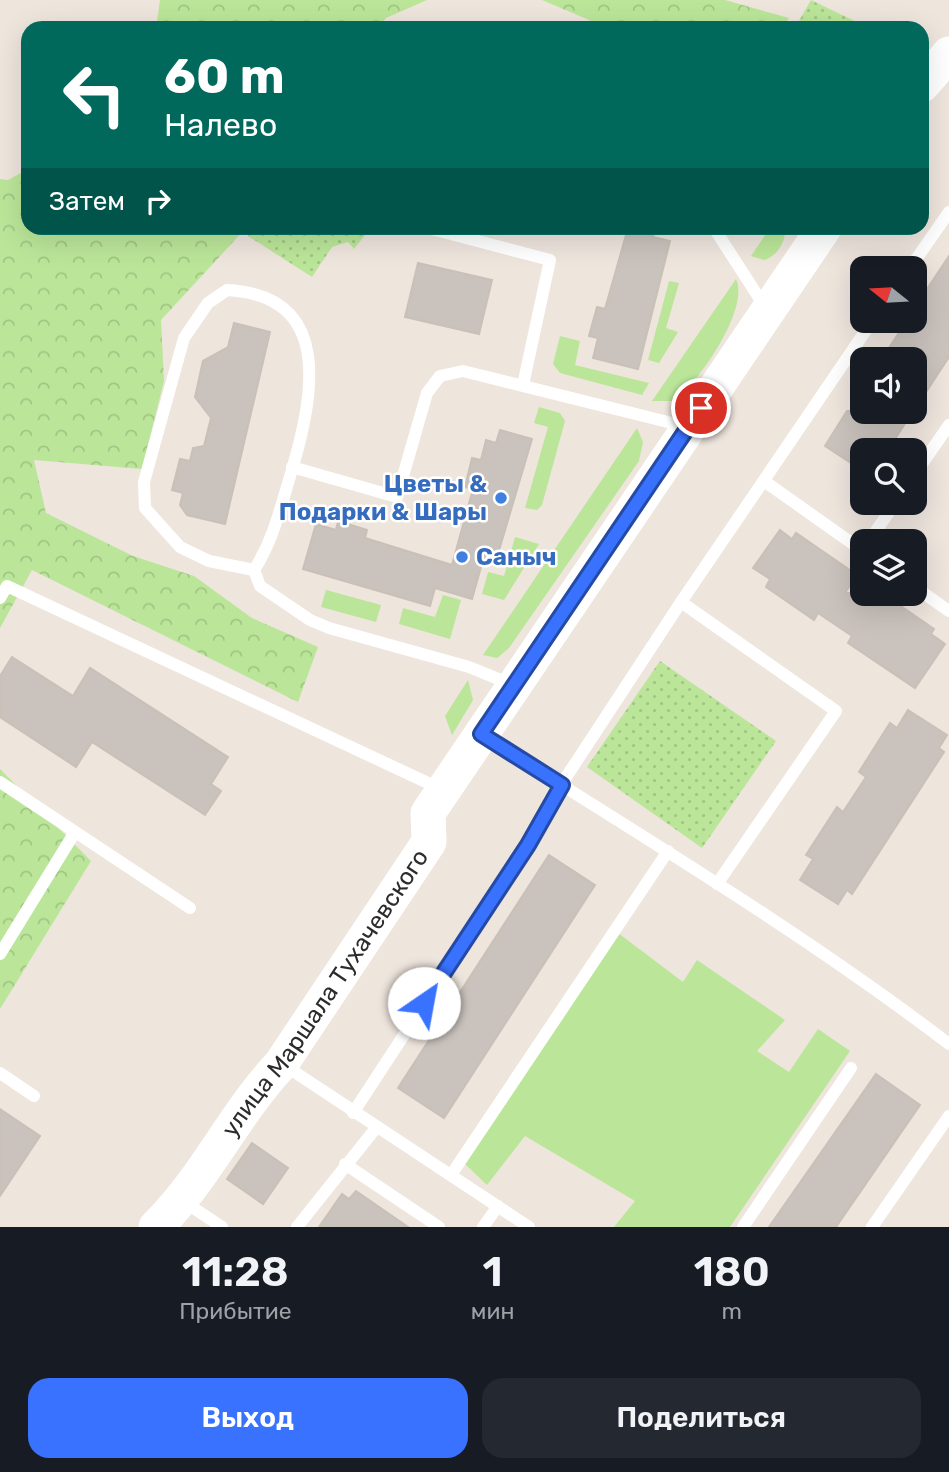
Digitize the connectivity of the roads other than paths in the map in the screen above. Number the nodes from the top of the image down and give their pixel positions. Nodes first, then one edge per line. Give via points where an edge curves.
1 (949, 54) edge
2 (929, 77) edge
3 (949, 212) edge
4 (455, 235) edge
5 (719, 235) edge
6 (814, 235) edge
7 (918, 256) edge
8 (768, 311) junction
9 (864, 333) edge
10 (523, 385) junction
11 (949, 425) edge
12 (688, 427) junction
13 (927, 457) edge
14 (292, 467) junction
15 (764, 481) junction
16 (850, 541) edge
17 (254, 570) junction
18 (927, 595) edge
19 (0, 598) edge
20 (681, 602) junction
21 (949, 611) edge
22 (513, 685) junction
23 (481, 734) junction
24 (0, 782) edge
25 (562, 785) junction
26 (444, 790) junction
27 (75, 832) junction
28 (667, 851) junction
29 (717, 884) junction
30 (190, 908) dead end
31 (0, 954) edge
32 (949, 1044) edge
33 (281, 1064) junction
34 (851, 1068) dead end
35 (0, 1073) edge
36 (34, 1096) dead end
37 (353, 1113) junction
38 (949, 1116) edge
39 (376, 1129) junction
40 (345, 1164) junction
41 (451, 1175) junction
42 (183, 1201) junction
43 (498, 1206) junction
44 (156, 1227) edge
45 (222, 1227) edge
46 (297, 1227) edge
47 (439, 1227) edge
48 (483, 1227) edge
49 (529, 1227) edge
50 (743, 1227) edge
51 (872, 1227) edge

1 - 2 street
3 - 7 lane
4 - 10 lane via 550,260
5 - 8 lane
6 - 8 street, улица Маршала Тухачевского
8 - 12 street, улица Маршала Тухачевского
9 - 15 lane
10 - 12 lane
10 - 14 lane via 463,371 440,376 427,393 397,497
11 - 13 lane
12 - 22 street, улица Маршала Тухачевского
14 - 17 lane via 270,545
14 - 17 lane via 311,380 300,326 279,304 227,290 208,303 184,338 144,482 145,508 180,547 209,561
15 - 16 lane
15 - 20 lane
17 - 22 lane via 260,586 320,624 469,667
18 - 21 lane
19 - 26 lane via 8,586
20 - 25 lane
20 - 29 lane via 836,711
22 - 23 street, улица Маршала Тухачевского
23 - 25 lane
23 - 26 street, улица Маршала Тухачевского
24 - 27 lane
25 - 28 lane
25 - 37 lane via 528,845
26 - 33 street, улица Маршала Тухачевского via 428,813 429,842
27 - 30 lane
27 - 31 lane
28 - 29 lane
28 - 41 lane
29 - 32 lane via 882,993
33 - 37 lane
33 - 42 street, улица Маршала Тухачевского via 257,1090
34 - 50 lane
35 - 36 lane
37 - 39 lane
38 - 51 lane
39 - 40 lane
39 - 41 lane
40 - 46 lane
40 - 47 lane
41 - 43 lane
42 - 44 street, улица Маршала Тухачевского
42 - 45 lane
43 - 48 lane
43 - 49 lane

